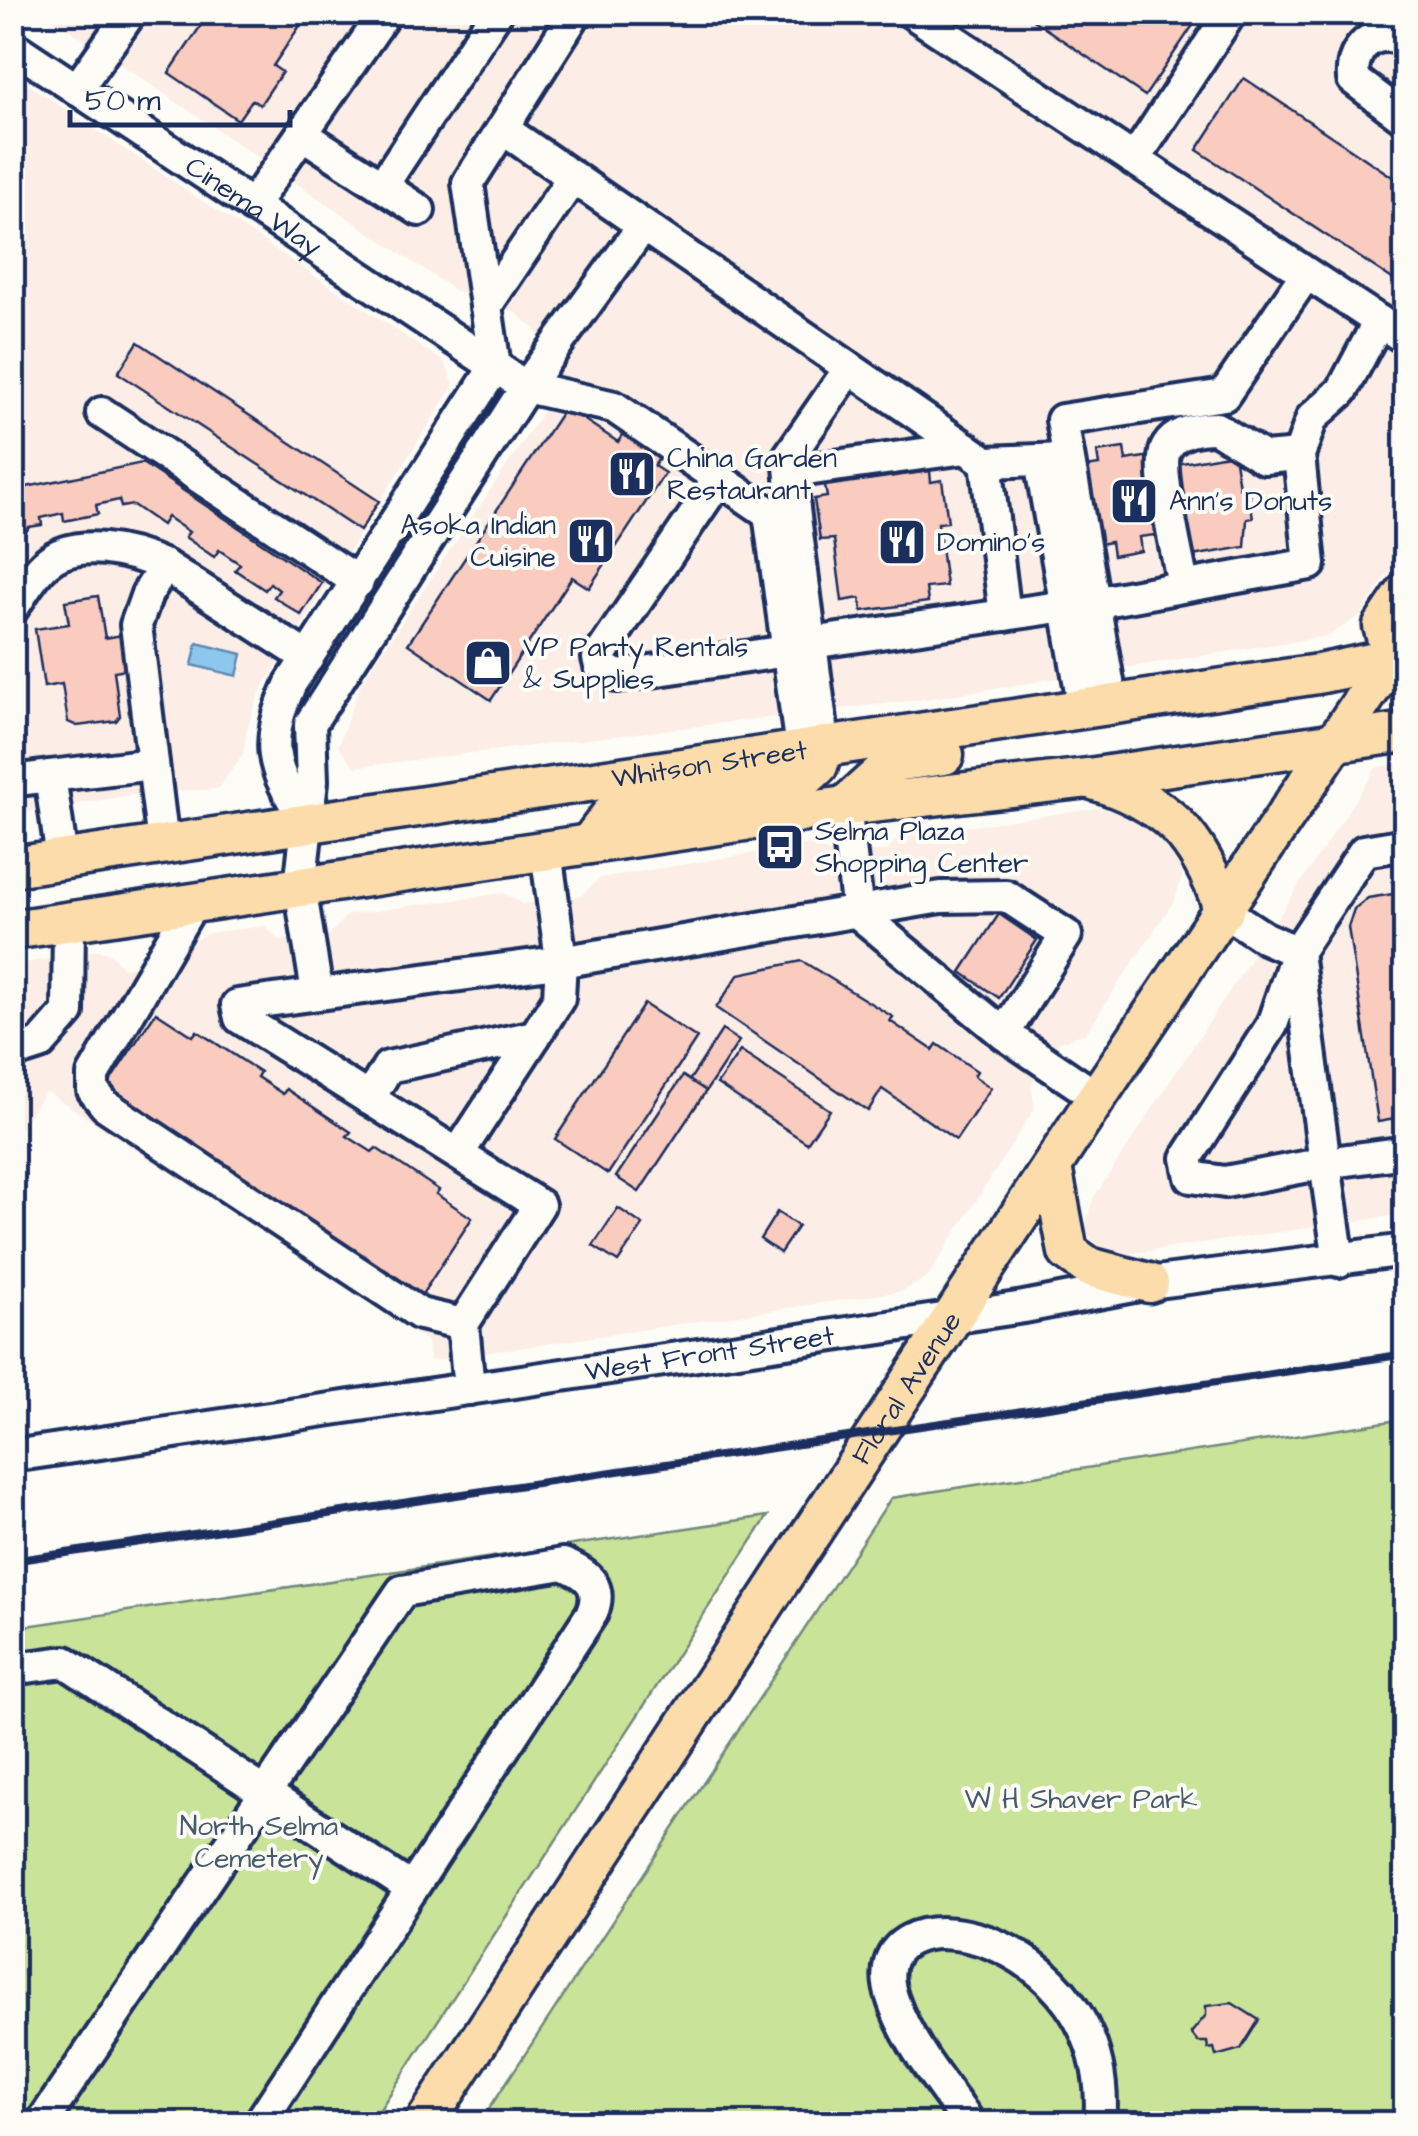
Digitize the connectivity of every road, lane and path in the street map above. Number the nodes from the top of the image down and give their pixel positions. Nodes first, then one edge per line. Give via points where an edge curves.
1 (131, 12) edge
2 (386, 12) edge
3 (498, 12) edge
4 (576, 12) edge
5 (911, 12) edge
6 (1231, 12) edge
7 (1395, 37) dead end
8 (12, 46) edge
9 (78, 89) junction
10 (1406, 119) edge
11 (502, 129) junction
12 (302, 134) junction
13 (1134, 160) junction
14 (573, 178) junction
15 (382, 186) junction
16 (252, 206) junction
17 (419, 210) dead end
18 (644, 226) junction
19 (1306, 274) junction
20 (486, 306) junction
21 (1379, 322) junction
22 (1406, 339) edge
23 (495, 367) junction
24 (850, 368) junction
25 (526, 387) junction
26 (102, 413) dead end
27 (1299, 454) junction
28 (976, 455) junction
29 (1053, 460) junction
30 (790, 472) junction
31 (719, 479) junction
32 (781, 511) junction
33 (164, 566) junction
34 (358, 582) junction
35 (1183, 586) junction
36 (1406, 592) edge
37 (1080, 604) junction
38 (12, 609) edge
39 (1005, 615) junction
40 (799, 647) junction
41 (1401, 653) edge
42 (308, 658) junction
43 (1098, 706) junction
44 (1406, 732) edge
45 (1332, 744) junction
46 (813, 748) junction
47 (153, 764) junction
48 (50, 776) junction
49 (1088, 778) junction
50 (12, 782) edge
51 (845, 806) junction
52 (306, 820) junction
53 (163, 844) junction
54 (589, 844) junction
55 (1406, 844) edge
56 (546, 851) junction
57 (62, 860) junction
58 (12, 867) edge
59 (300, 887) junction
60 (193, 903) junction
61 (1224, 910) junction
62 (858, 913) junction
63 (69, 922) junction
64 (12, 930) edge
65 (1297, 952) junction
66 (561, 960) junction
67 (317, 992) junction
68 (1004, 1034) junction
69 (535, 1036) junction
70 (12, 1053) edge
71 (1097, 1097) junction
72 (369, 1099) junction
73 (1406, 1152) edge
74 (458, 1154) junction
75 (1325, 1163) junction
76 (1052, 1167) junction
77 (1406, 1250) edge
78 (1339, 1260) junction
79 (1149, 1283) junction
80 (956, 1316) junction
81 (463, 1324) junction
82 (469, 1389) junction
83 (12, 1456) edge
84 (12, 1669) edge
85 (264, 1792) junction
86 (412, 1888) junction
87 (42, 2124) edge
88 (259, 2124) edge
89 (424, 2124) edge
90 (970, 2124) edge
91 (1100, 2124) edge

1 - 9 street
2 - 12 street
3 - 15 street
4 - 11 street
5 - 13 street
6 - 13 street
7 - 10 street via 1382,34 1366,42 1354,60 1353,80
8 - 9 street, Cinema Way
9 - 16 street, Cinema Way
11 - 14 street
11 - 20 street via 468,183
12 - 15 street
12 - 16 street
13 - 19 street
14 - 18 street
14 - 20 street
15 - 17 street
16 - 23 street, Cinema Way
18 - 24 street
18 - 25 street
19 - 21 street
19 - 29 street via 1224,394 1062,420
20 - 23 street
21 - 22 street
21 - 27 street via 1342,391 1312,418
23 - 25 street, Cinema Way
23 - 34 street
24 - 28 street
24 - 30 street via 789,456
25 - 31 street, Cinema Way via 614,408
25 - 52 street via 314,712
26 - 34 street
27 - 35 street via 1310,564
27 - 35 street via 1264,458 1216,428 1182,433 1170,443 1164,463
28 - 29 street
28 - 30 street
28 - 39 street
29 - 37 street
30 - 32 street
31 - 32 street, Cinema Way
31 - 40 street via 598,658 600,666 616,676
32 - 40 street
33 - 38 street via 122,550 56,557
33 - 42 street
33 - 47 street via 136,626
34 - 42 street
35 - 37 street
36 - 41 main road via 1383,626
37 - 39 street
37 - 43 street
39 - 40 street
40 - 46 street
41 - 43 main road, Whitson Street via 1318,674
41 - 45 main road, Floral Avenue
42 - 52 street via 282,704 274,750 278,779
43 - 46 main road, Whitson Street
43 - 51 main road via 1072,725 996,748 894,762
44 - 45 main road
45 - 49 main road
45 - 61 main road, Floral Avenue
46 - 52 main road, Whitson Street
46 - 54 main road via 818,766 798,784 613,812
47 - 48 street
47 - 53 street
48 - 50 street
48 - 57 street
49 - 51 main road
49 - 61 main road via 1125,791 1180,826 1199,848
51 - 54 main road
51 - 62 street
52 - 53 main road, Whitson Street
52 - 59 street
53 - 57 main road, Whitson Street
54 - 56 main road
55 - 65 street via 1364,851
56 - 59 main road
56 - 66 street
57 - 58 main road, Whitson Street
59 - 60 main road
59 - 67 street
60 - 63 main road
60 - 81 street via 93,1075 93,1090 420,1314
61 - 65 street
61 - 71 main road, Floral Avenue
62 - 66 street
62 - 68 street
62 - 68 street via 941,897 1006,896 1066,935
63 - 64 main road
63 - 70 street via 68,1012 40,1044
65 - 75 street
65 - 75 street via 1272,1025 1186,1158 1191,1177 1224,1182
66 - 67 street
66 - 69 street via 559,998
67 - 72 street via 237,1005 240,1018
68 - 71 street
69 - 72 street via 388,1068
69 - 74 street
71 - 76 main road, Floral Avenue
72 - 74 street
73 - 75 street
74 - 81 street via 539,1205
75 - 78 street
76 - 79 main road via 1068,1252 1090,1267
76 - 80 main road, Floral Avenue
77 - 78 street, West Front Street
78 - 79 street, West Front Street
79 - 80 street, West Front Street
80 - 82 street, West Front Street
80 - 89 main road, Floral Avenue
81 - 82 street
82 - 83 street, West Front Street
84 - 85 street via 65,1662
85 - 86 street
85 - 86 street via 402,1590 564,1564 582,1572 595,1585 592,1613
85 - 87 street
86 - 88 street
90 - 91 street via 892,2000 897,1954 931,1931 964,1932 1013,1951 1066,1995 1096,2054

